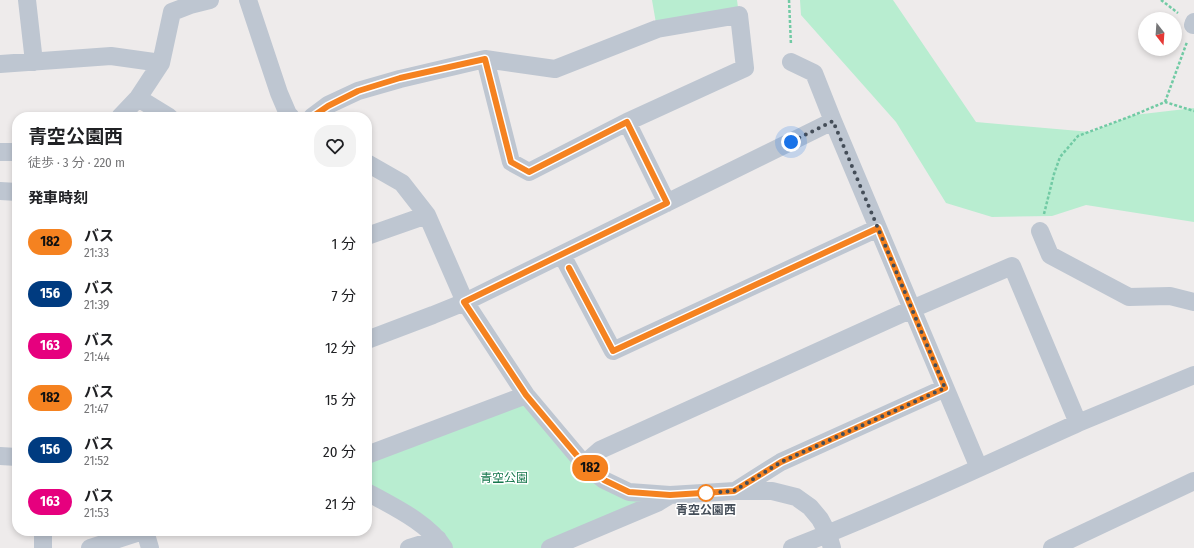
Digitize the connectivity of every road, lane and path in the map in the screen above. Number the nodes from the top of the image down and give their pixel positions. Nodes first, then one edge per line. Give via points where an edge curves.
1 (27, 0) edge
2 (210, 0) edge
3 (248, 0) edge
4 (789, 0) edge
5 (1161, 0) edge
6 (1194, 24) edge
7 (485, 59) junction
8 (34, 62) junction
9 (791, 62) joint
10 (161, 63) junction
11 (0, 64) edge
12 (138, 98) junction
13 (1165, 102) junction
14 (1194, 111) edge
15 (125, 112) edge
16 (161, 112) edge
17 (287, 112) edge
18 (319, 112) edge
19 (833, 121) junction
20 (627, 122) junction
21 (0, 152) edge
22 (12, 152) edge
23 (372, 166) edge
24 (0, 191) edge
25 (12, 192) edge
26 (667, 203) junction
27 (427, 215) junction
28 (878, 228) junction
29 (1040, 231) joint
30 (372, 234) edge
31 (562, 255) junction
32 (464, 302) junction
33 (1194, 302) edge
34 (912, 309) junction
35 (372, 338) edge
36 (1194, 375) edge
37 (945, 388) junction
38 (526, 395) junction
39 (1078, 423) junction
40 (372, 452) edge
41 (0, 456) edge
42 (12, 457) edge
43 (584, 464) junction
44 (979, 468) junction
45 (1194, 481) edge
46 (734, 491) junction
47 (372, 495) edge
48 (670, 495) junction
49 (43, 536) edge
50 (128, 536) edge
51 (146, 536) edge
52 (830, 541) edge
53 (441, 544) edge
54 (43, 548) edge
55 (90, 548) edge
56 (150, 548) edge
57 (409, 548) edge
58 (550, 548) edge
59 (792, 548) edge
60 (1052, 548) edge

1 - 8 street
2 - 10 street via 172,12
3 - 17 street
4 - 9 path
5 - 6 path
6 - 13 path
7 - 18 street via 400,78 358,91
7 - 20 street via 511,162 529,172
7 - 20 street via 555,69 657,29 739,15 745,68
8 - 10 street via 111,56
8 - 11 street
9 - 19 street via 814,74
10 - 12 street
12 - 15 street
12 - 16 street
13 - 14 path
13 - 29 path via 1078,136 1060,157
19 - 26 street
19 - 28 street
20 - 26 street
21 - 22 street
23 - 27 street via 402,183
24 - 25 street
26 - 31 street
27 - 30 street
27 - 32 street
28 - 31 street via 613,351
28 - 34 street
29 - 33 street via 1050,255 1129,297 1170,296
31 - 32 street
32 - 35 street
32 - 38 street
34 - 37 street
34 - 39 street via 1012,266
34 - 43 street via 600,450
36 - 39 street
37 - 44 street
37 - 46 street via 781,462
38 - 40 street
38 - 43 street
39 - 44 street
41 - 42 street
43 - 48 street via 604,480 629,492
44 - 52 street
45 - 60 street
46 - 48 street
46 - 52 street via 772,491 796,497 810,507 820,519
47 - 53 street via 412,518
48 - 58 street via 657,503
49 - 54 street
50 - 55 street
51 - 56 street
52 - 59 street
53 - 57 street

